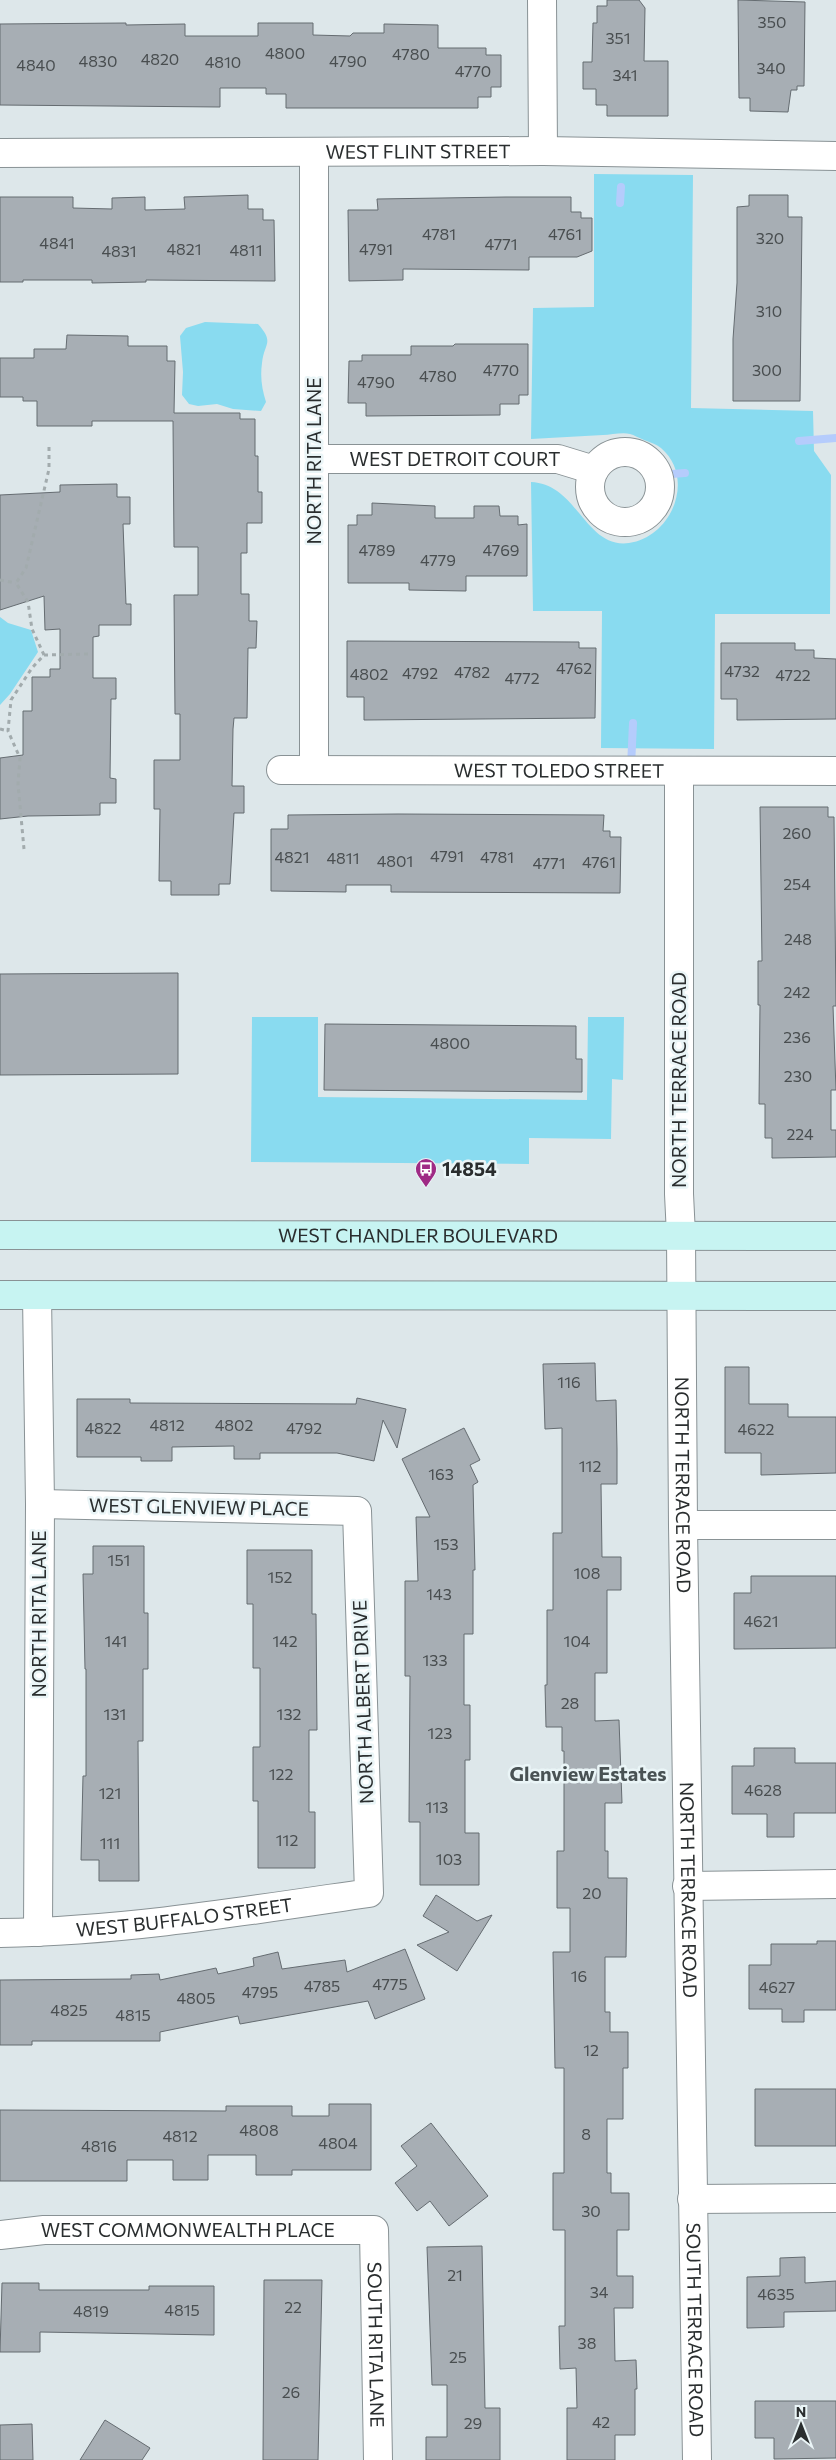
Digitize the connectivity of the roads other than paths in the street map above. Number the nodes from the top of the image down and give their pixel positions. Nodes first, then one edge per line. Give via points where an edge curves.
1 (542, 0) edge
2 (543, 151) junction
3 (314, 152) junction
4 (0, 153) edge
5 (836, 156) edge
6 (314, 459) junction
7 (594, 470) dead end
8 (281, 770) dead end
9 (314, 770) junction
10 (679, 771) junction
11 (836, 771) edge
12 (0, 1235) edge
13 (682, 1235) junction
14 (836, 1236) edge
15 (0, 1295) edge
16 (37, 1295) junction
17 (682, 1296) junction
18 (836, 1296) edge
19 (40, 1504) junction
20 (358, 1511) joint
21 (683, 1526) junction
22 (836, 1526) edge
23 (836, 1884) edge
24 (687, 1886) junction
25 (369, 1893) joint
26 (38, 1932) junction
27 (0, 1933) edge
28 (836, 2198) edge
29 (692, 2199) junction
30 (374, 2230) joint
31 (0, 2235) edge
32 (378, 2460) edge
33 (697, 2460) edge

1 - 2 street
2 - 3 street, WEST FLINT STREET
2 - 5 street, WEST FLINT STREET
3 - 4 street, WEST FLINT STREET
3 - 6 street, NORTH RITA LANE
6 - 7 street, WEST DETROIT COURT via 558,460
6 - 9 street, NORTH RITA LANE
8 - 9 street, WEST TOLEDO STREET
9 - 10 street, WEST TOLEDO STREET
10 - 11 street, WEST TOLEDO STREET
10 - 13 street, NORTH TERRACE ROAD via 679,1194
12 - 13 main road, WEST CHANDLER BOULEVARD
13 - 14 main road, WEST CHANDLER BOULEVARD
13 - 17 street, NORTH TERRACE ROAD
15 - 16 main road
16 - 17 main road
16 - 19 street, NORTH RITA LANE
17 - 18 main road
17 - 21 street, NORTH TERRACE ROAD
19 - 20 street, WEST GLENVIEW PLACE
19 - 26 street, NORTH RITA LANE
20 - 25 street, NORTH ALBERT DRIVE
21 - 22 street
21 - 24 street, NORTH TERRACE ROAD
23 - 24 street
24 - 29 street, NORTH TERRACE ROAD
25 - 26 street, WEST BUFFALO STREET via 159,1923
26 - 27 street, WEST BUFFALO STREET
28 - 29 street
29 - 33 street, SOUTH TERRACE ROAD
30 - 31 street, WEST COMMONWEALTH PLACE via 44,2230
30 - 32 street, SOUTH RITA LANE

